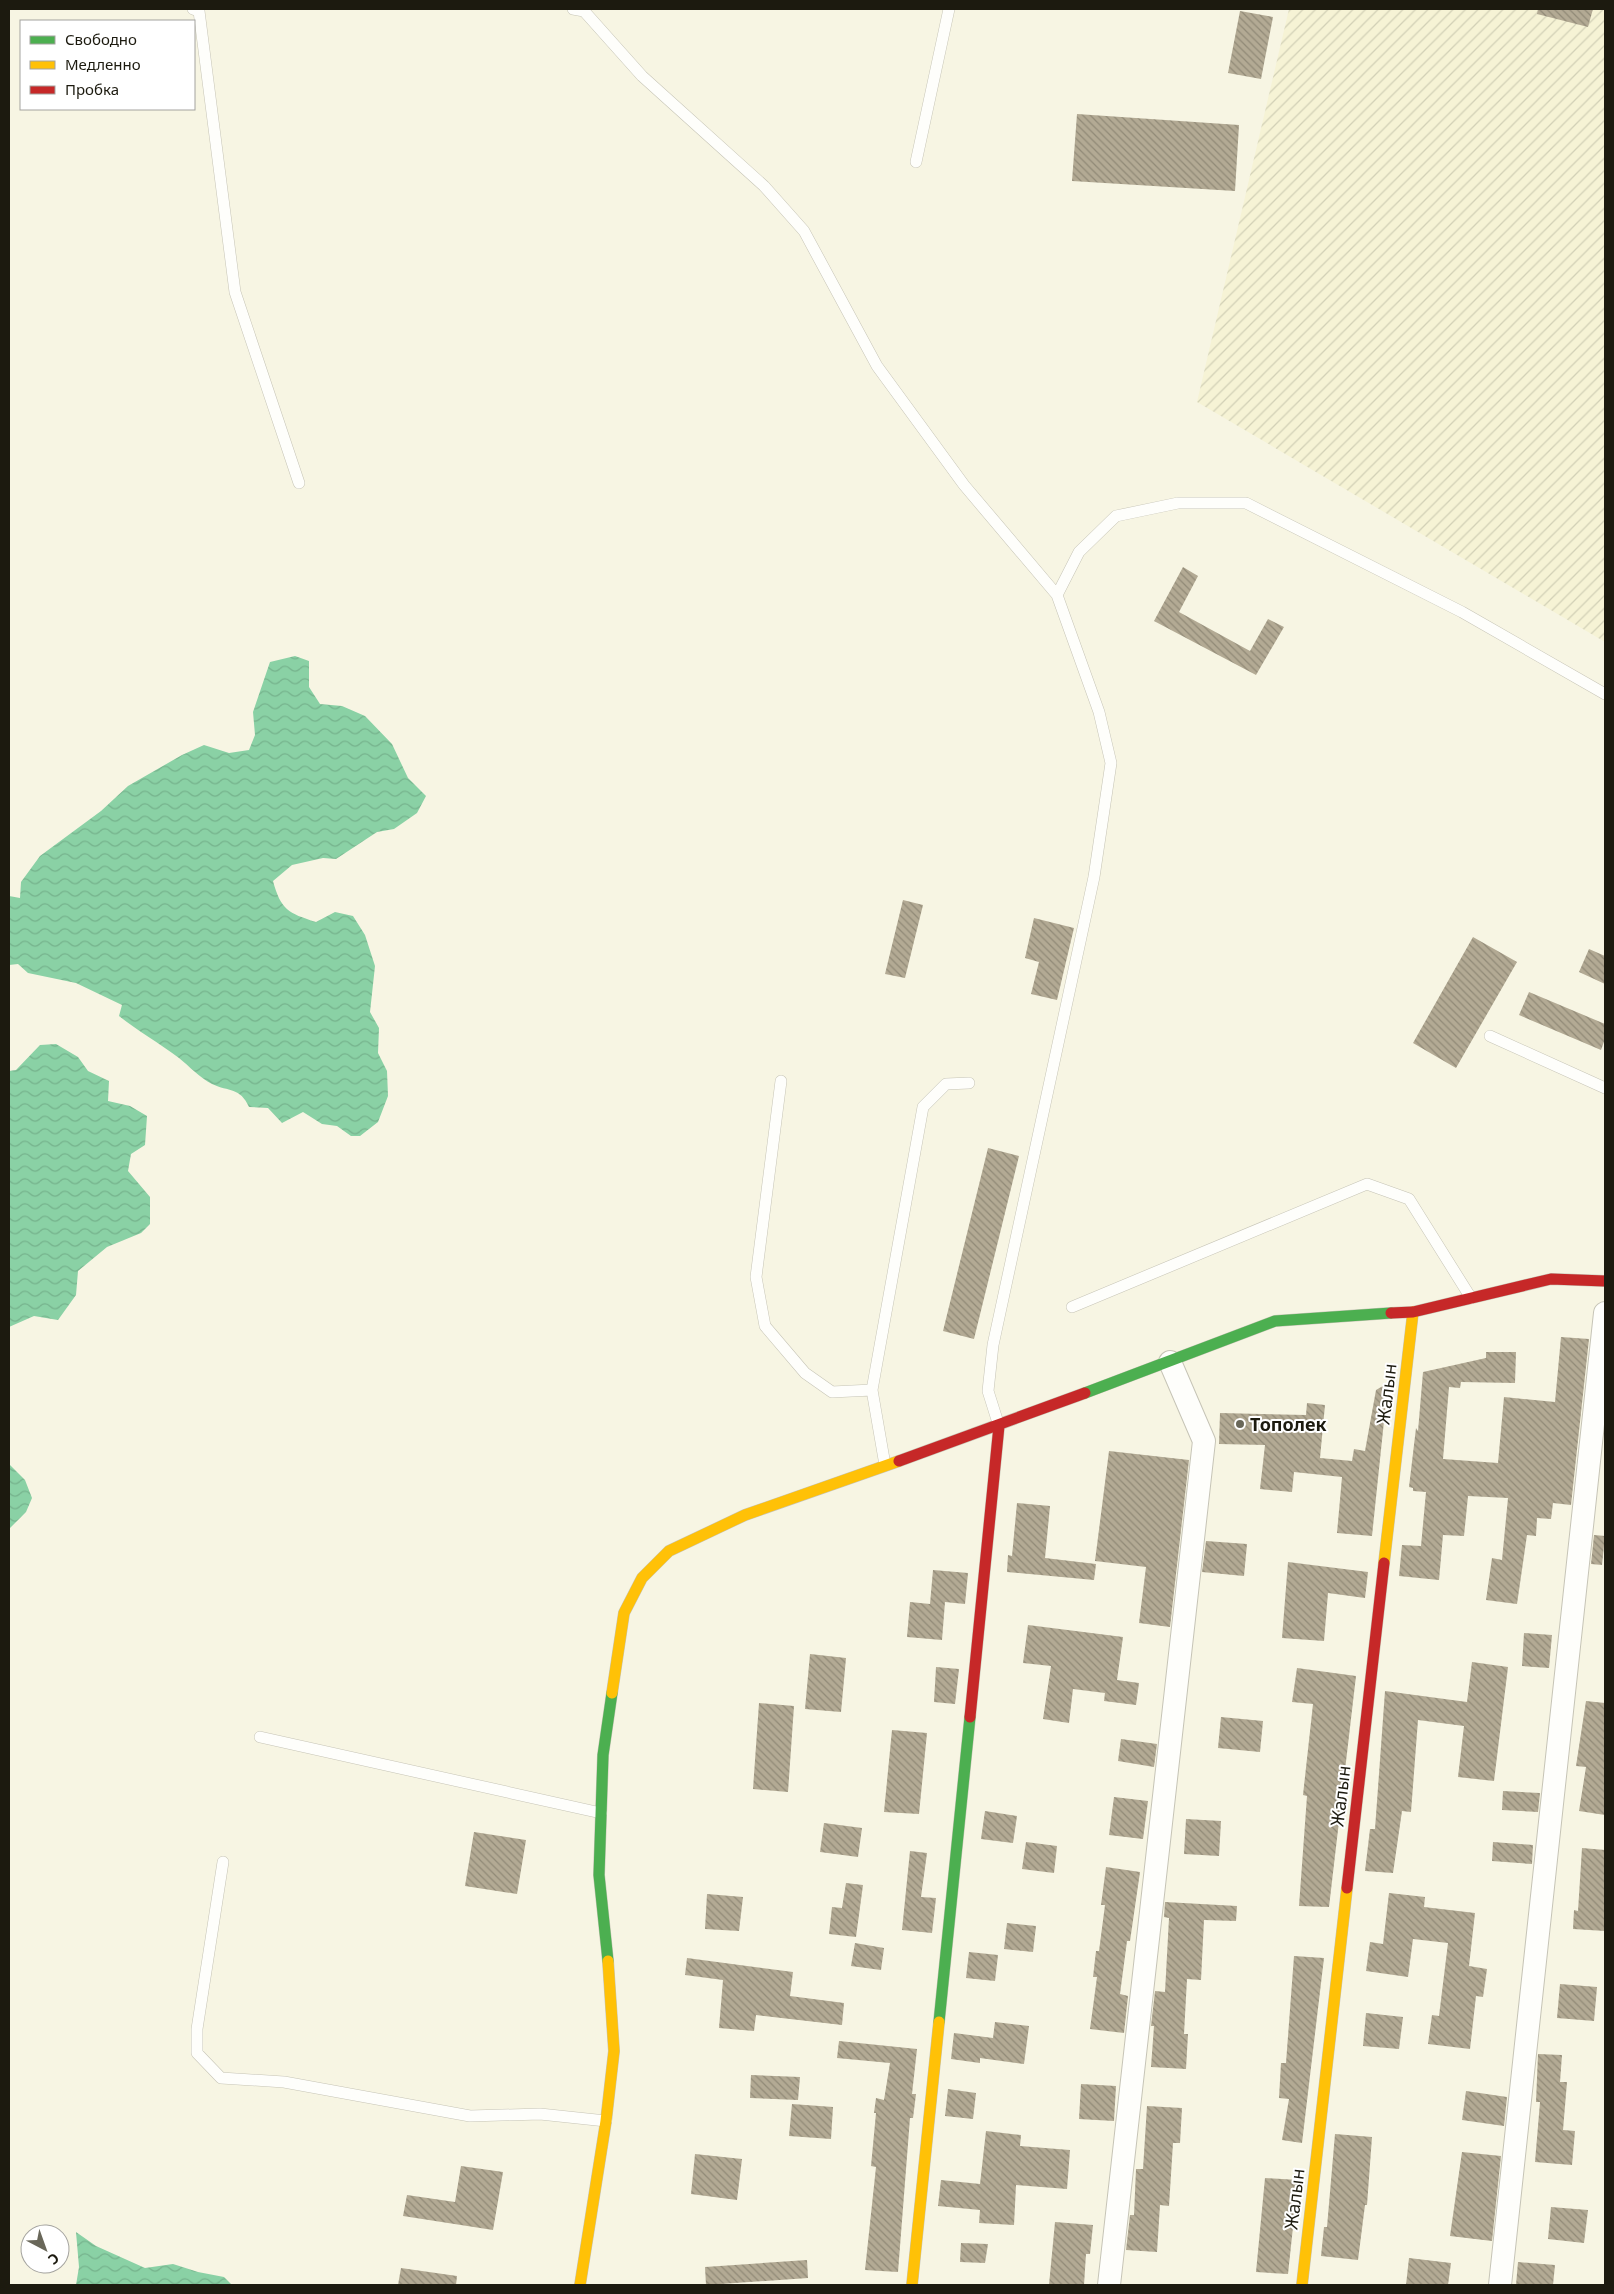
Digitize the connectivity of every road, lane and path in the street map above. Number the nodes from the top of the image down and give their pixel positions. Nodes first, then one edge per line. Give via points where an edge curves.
1 (192, 9) edge
2 (573, 9) edge
3 (949, 9) edge
4 (916, 162) dead end
5 (299, 483) dead end
6 (1057, 595) junction
7 (1605, 694) edge
8 (1490, 1036) dead end
9 (781, 1081) dead end
10 (969, 1082) dead end
11 (1605, 1088) edge
12 (1605, 1281) edge
13 (1472, 1298) junction
14 (1072, 1306) dead end
15 (1413, 1312) junction
16 (1605, 1313) edge
17 (1170, 1362) junction
18 (872, 1390) junction
19 (999, 1426) junction
20 (885, 1465) junction
21 (260, 1737) dead end
22 (601, 1813) junction
23 (223, 1862) dead end
24 (606, 2121) junction
25 (580, 2285) edge
26 (912, 2285) edge
27 (1109, 2285) edge
28 (1302, 2285) edge
29 (1500, 2285) edge

1 - 5 lane via 199,11 235,292
2 - 6 lane via 584,12 642,76 764,186 804,232 877,366 964,485
3 - 4 lane
6 - 7 lane via 1079,552 1116,516 1178,503 1246,503 1462,612
6 - 19 lane via 1099,712 1111,763 1094,877 994,1344 988,1391
8 - 11 lane
9 - 18 lane via 756,1277 765,1326 805,1372 832,1392
10 - 18 lane via 946,1084 923,1107
12 - 13 street via 1551,1279
13 - 14 lane via 1409,1199 1367,1184
13 - 15 street
15 - 17 street via 1275,1321
15 - 28 street, Жалын
16 - 29 street
17 - 19 street
17 - 27 street via 1204,1441
18 - 20 lane
19 - 20 street
19 - 26 street
20 - 22 street via 745,1515 669,1551 642,1578 624,1613 603,1755
21 - 22 lane
22 - 24 street via 598,1875 614,2052
23 - 24 lane via 197,2029 197,2053 221,2078 284,2082 470,2116 540,2114
24 - 25 street

